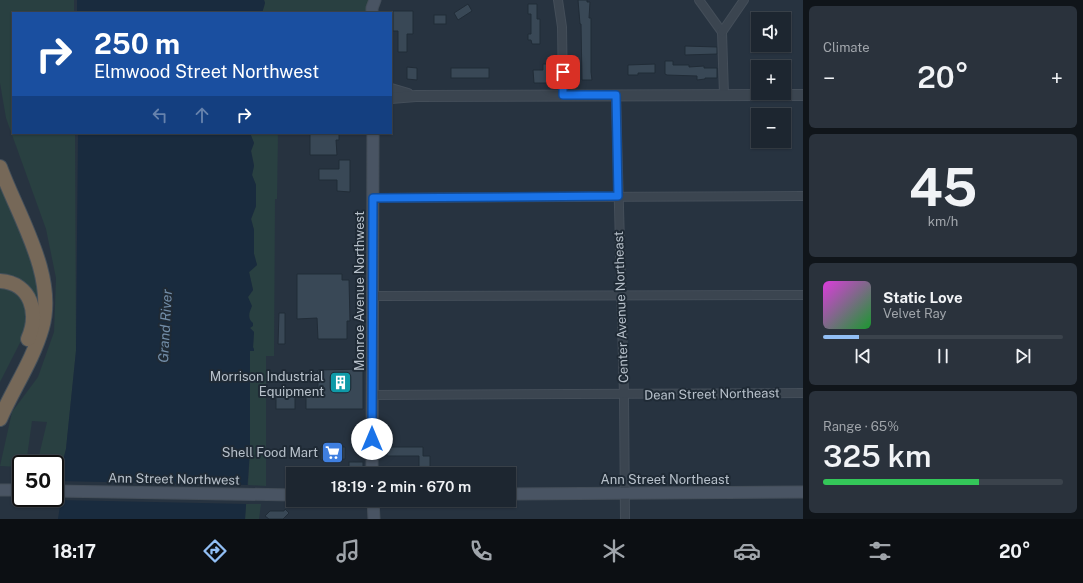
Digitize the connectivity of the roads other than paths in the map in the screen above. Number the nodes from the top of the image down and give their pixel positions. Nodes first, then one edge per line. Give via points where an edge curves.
1 (376, 0) edge
2 (558, 0) edge
3 (699, 0) edge
4 (744, 0) edge
5 (372, 12) edge
6 (379, 12) edge
7 (722, 32) junction
8 (392, 89) edge
9 (563, 95) junction
10 (616, 95) junction
11 (724, 95) junction
12 (803, 95) edge
13 (416, 96) junction
14 (392, 98) edge
15 (373, 134) edge
16 (0, 167) edge
17 (618, 196) junction
18 (803, 196) edge
19 (373, 198) junction
20 (0, 281) edge
21 (803, 295) edge
22 (373, 296) junction
23 (621, 296) junction
24 (803, 393) edge
25 (373, 395) junction
26 (624, 395) junction
27 (0, 396) edge
28 (0, 419) edge
29 (372, 467) edge
30 (0, 490) edge
31 (12, 490) edge
32 (64, 491) edge
33 (803, 492) edge
34 (625, 493) junction
35 (516, 494) edge
36 (286, 495) edge
37 (374, 507) edge
38 (374, 519) edge
39 (625, 519) edge

1 - 5 main road
1 - 6 main road
2 - 9 street via 562,26
3 - 7 street
4 - 7 street
7 - 11 street
8 - 13 street
9 - 10 street
9 - 13 street
10 - 11 street
10 - 17 street, Center Avenue Northeast
11 - 12 street
13 - 14 street
15 - 19 main road, Monroe Avenue Northwest
16 - 28 highway via 42,272 46,308 37,341
17 - 18 street
17 - 19 street
17 - 23 street, Center Avenue Northeast
19 - 22 main road, Monroe Avenue Northwest
20 - 27 highway via 12,284 24,292 31,301 34,320 32,330
21 - 23 street
22 - 23 street
22 - 25 main road, Monroe Avenue Northwest
23 - 26 street, Center Avenue Northeast
24 - 26 street, Dean Street Northeast
25 - 26 street, Dean Street Northeast
25 - 29 main road, Monroe Avenue Northwest
26 - 34 street, Center Avenue Northeast
30 - 31 main road
32 - 36 main road, Ann Street Northwest
33 - 34 main road, Ann Street Northeast
34 - 35 main road, Ann Street Northeast
34 - 39 street, Center Avenue Northeast
37 - 38 main road

